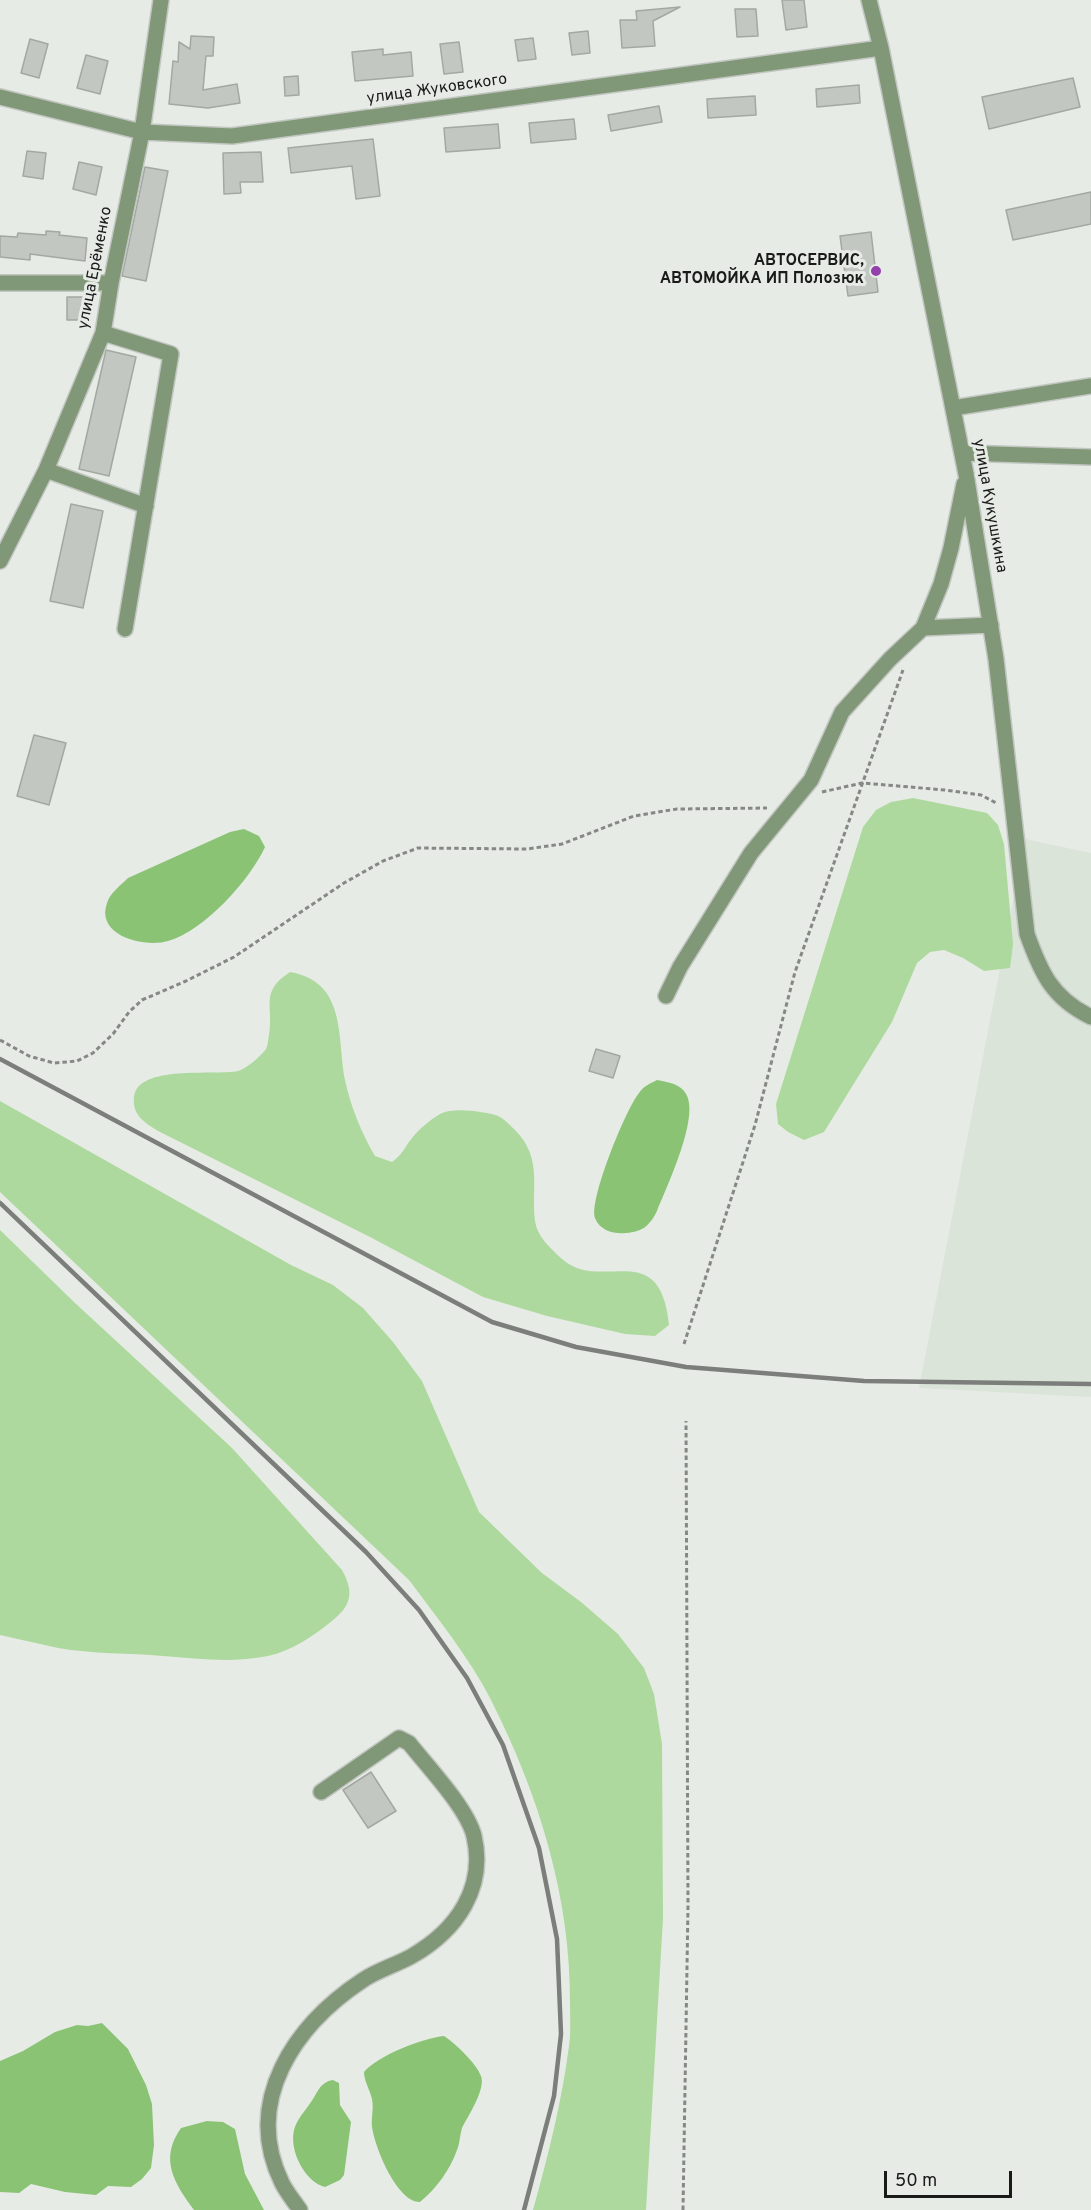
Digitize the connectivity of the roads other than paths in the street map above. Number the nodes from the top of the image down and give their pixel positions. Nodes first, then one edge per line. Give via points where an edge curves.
1 (161, 0) edge
2 (869, 0) edge
3 (881, 48) junction
4 (0, 97) edge
5 (142, 132) junction
6 (0, 283) edge
7 (111, 283) junction
8 (103, 333) junction
9 (1091, 386) edge
10 (953, 408) junction
11 (962, 453) junction
12 (1091, 457) edge
13 (46, 470) junction
14 (966, 474) junction
15 (146, 506) junction
16 (0, 561) edge
17 (991, 625) junction
18 (924, 628) junction
19 (125, 629) dead end
20 (666, 996) dead end
21 (1091, 1017) edge
22 (321, 1792) dead end
23 (300, 2210) edge

1 - 5 street, улица Ерёменко
2 - 3 street, улица Кукушкина
3 - 5 street, улица Жуковского via 232,136
3 - 10 street, улица Кукушкина
4 - 5 street, улица Жуковского
5 - 7 street, улица Ерёменко
6 - 7 street
7 - 8 street, улица Ерёменко
8 - 13 street, улица Ерёменко
8 - 15 street via 171,354
9 - 10 street
10 - 11 street, улица Кукушкина
11 - 12 street
11 - 14 street, улица Кукушкина
13 - 15 street
13 - 16 street, улица Ерёменко
14 - 17 street, улица Кукушкина
14 - 18 street via 951,548
15 - 19 street
17 - 18 street
17 - 21 street, улица Кукушкина via 1028,934 1051,987 1074,1009
18 - 20 street via 842,712 811,780 745,863
22 - 23 street via 399,1738 409,1743 464,1814 478,1861 475,1884 467,1901 440,1936 413,1956 365,1978 332,2003 289,2053 273,2086 269,2137 283,2185

